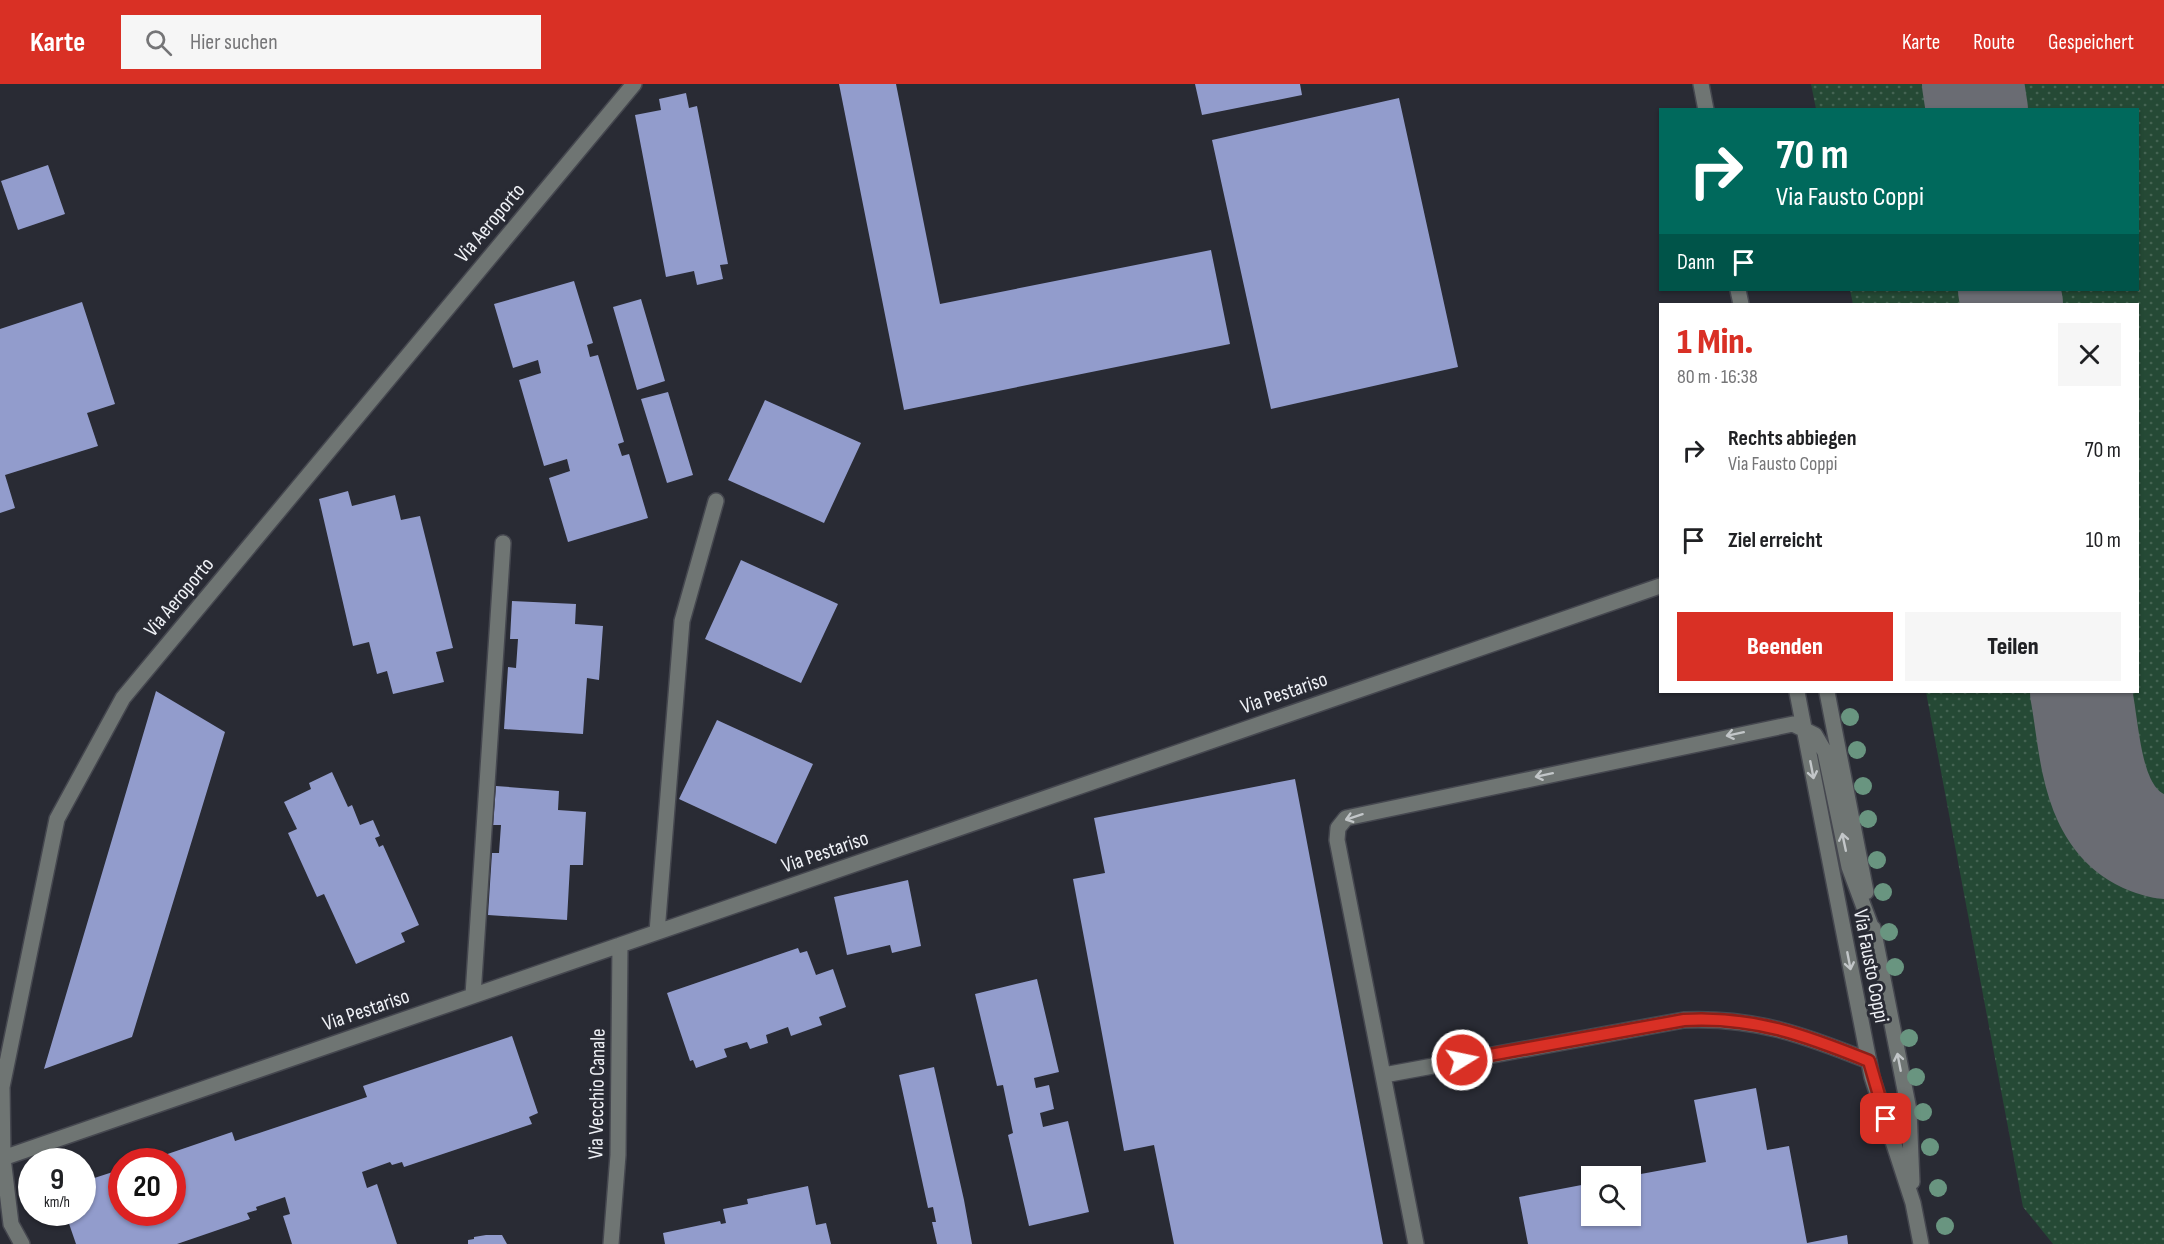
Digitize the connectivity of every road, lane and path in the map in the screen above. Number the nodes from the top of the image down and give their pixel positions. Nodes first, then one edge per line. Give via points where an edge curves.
1 (634, 84) edge
2 (1701, 84) edge
3 (1706, 108) edge
4 (716, 501) dead end
5 (503, 543) dead end
6 (1659, 586) edge
7 (1797, 693) edge
8 (1827, 693) edge
9 (1804, 728) junction
10 (657, 932) junction
11 (1875, 937) junction
12 (620, 945) junction
13 (473, 995) junction
14 (1869, 1061) junction
15 (1384, 1075) junction
16 (1, 1087) edge
17 (3, 1158) junction
18 (1913, 1203) junction
19 (21, 1244) edge
20 (611, 1244) edge
21 (1416, 1244) edge
22 (1921, 1244) edge

1 - 16 street, Via Aeroporto via 123,698 57,819
2 - 3 street
4 - 10 street via 682,621
5 - 13 street
6 - 10 street, Via Pestariso
7 - 9 street, Via Fausto Coppi
8 - 11 street
11 -> 9 street via 1849,867 1825,752 1815,735
9 -> 14 street, Via Fausto Coppi
9 -> 15 street via 1780,725 1346,819 1338,828 1337,840
10 - 12 street, Via Pestariso
18 -> 11 street via 1909,1110
12 - 13 street, Via Pestariso
12 - 20 street, Via Vecchio Canale via 618,1155
13 - 17 street, Via Pestariso
14 - 15 street via 1803,1034 1709,1019 1684,1020
14 - 18 street, Via Fausto Coppi
15 - 21 street
16 - 17 street, Via Aeroporto
17 - 19 street, Via Aeroporto via 11,1224
18 - 22 street, Via Fausto Coppi

